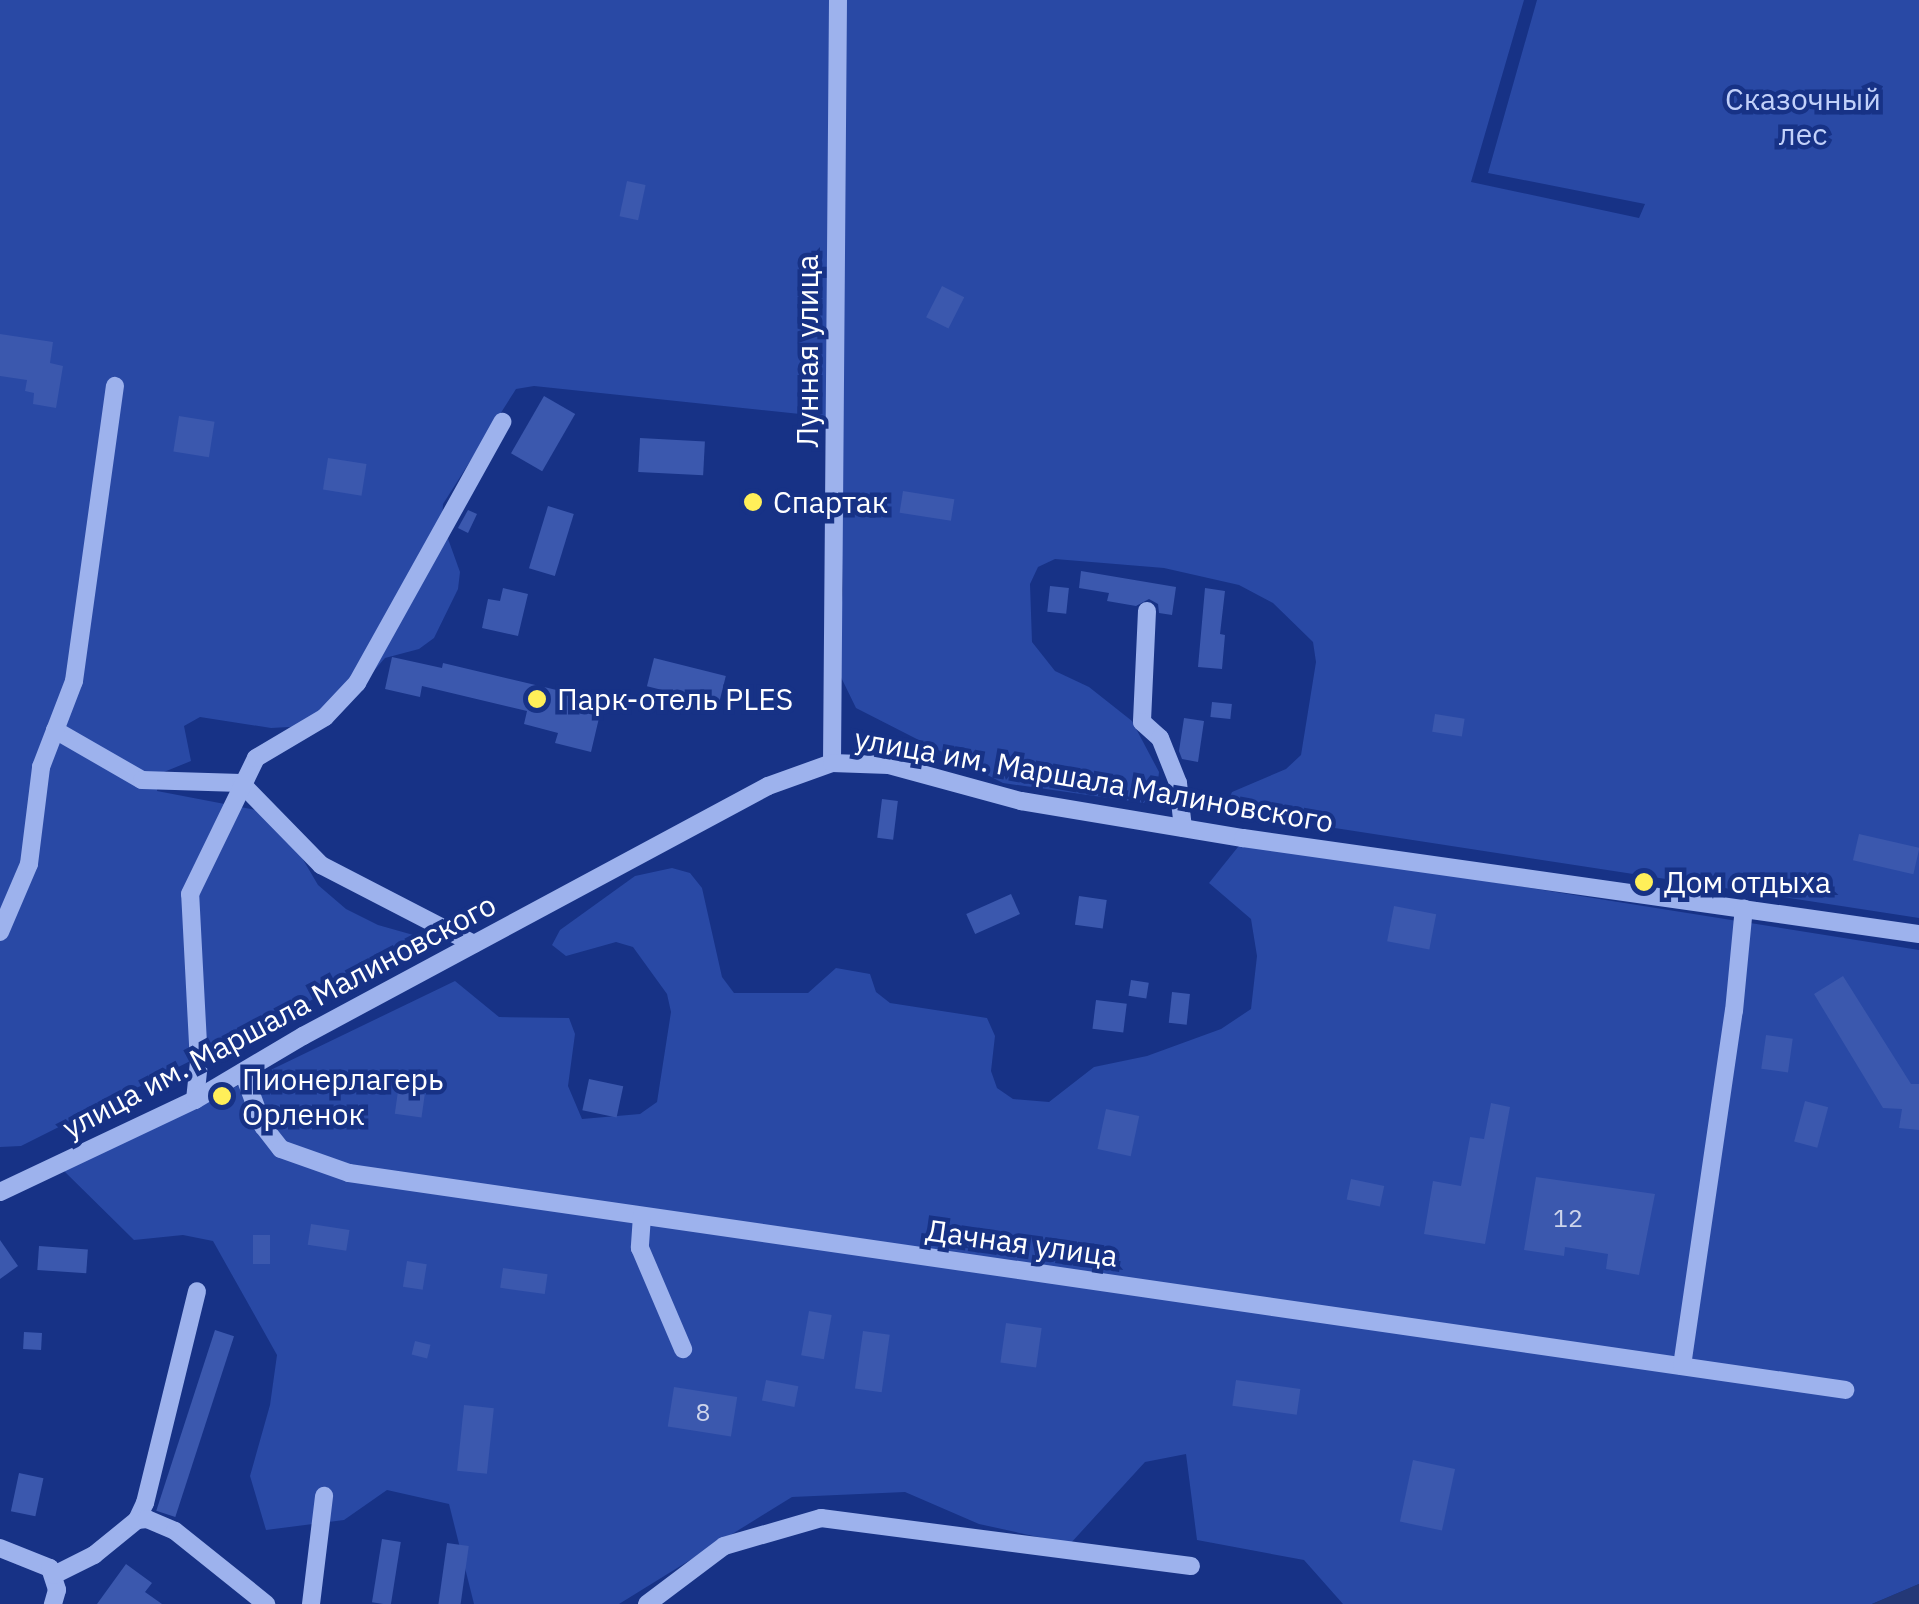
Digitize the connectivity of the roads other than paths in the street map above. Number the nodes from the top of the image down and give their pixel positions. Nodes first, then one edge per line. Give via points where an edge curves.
1 (838, 0) edge
2 (115, 386) dead end
3 (502, 422) dead end
4 (1146, 611) dead end
5 (55, 730) junction
6 (832, 762) junction
7 (242, 783) junction
8 (1183, 828) junction
9 (1744, 908) junction
10 (0, 932) edge
11 (1919, 934) edge
12 (474, 944) junction
13 (243, 1072) junction
14 (195, 1100) junction
15 (0, 1192) edge
16 (642, 1216) junction
17 (197, 1292) dead end
18 (683, 1349) dead end
19 (1682, 1366) junction
20 (1845, 1390) dead end
21 (324, 1496) dead end
22 (136, 1520) junction
23 (0, 1548) edge
24 (1191, 1566) dead end
25 (54, 1575) junction
26 (53, 1604) edge
27 (266, 1604) edge
28 (311, 1604) edge
29 (647, 1604) edge

1 - 6 street, Лунная улица
2 - 5 street via 74,681
3 - 7 street via 357,683 326,716 256,758
4 - 8 street via 1142,722 1160,738 1178,783
5 - 7 street via 142,780
5 - 10 street via 40,767 29,864
6 - 8 street, улица им. Маршала Малиновского via 889,766 1021,801
6 - 12 street, улица им. Маршала Малиновского via 768,786
7 - 12 street via 321,864
7 - 14 street via 190,894
8 - 9 street, улица им. Маршала Малиновского
9 - 11 street, улица им. Маршала Малиновского
9 - 19 street
12 - 13 street, улица им. Маршала Малиновского
13 - 14 street, улица им. Маршала Малиновского
13 - 16 street, Дачная улица via 263,1126 281,1149 308,1162
14 - 15 street, улица им. Маршала Малиновского
16 - 18 street via 640,1248
16 - 19 street, Дачная улица
17 - 22 street
19 - 20 street, Дачная улица
21 - 28 street
22 - 25 street via 94,1555
22 - 27 street via 176,1531
23 - 25 street via 42,1562
24 - 29 street via 821,1518 724,1546
25 - 26 street

